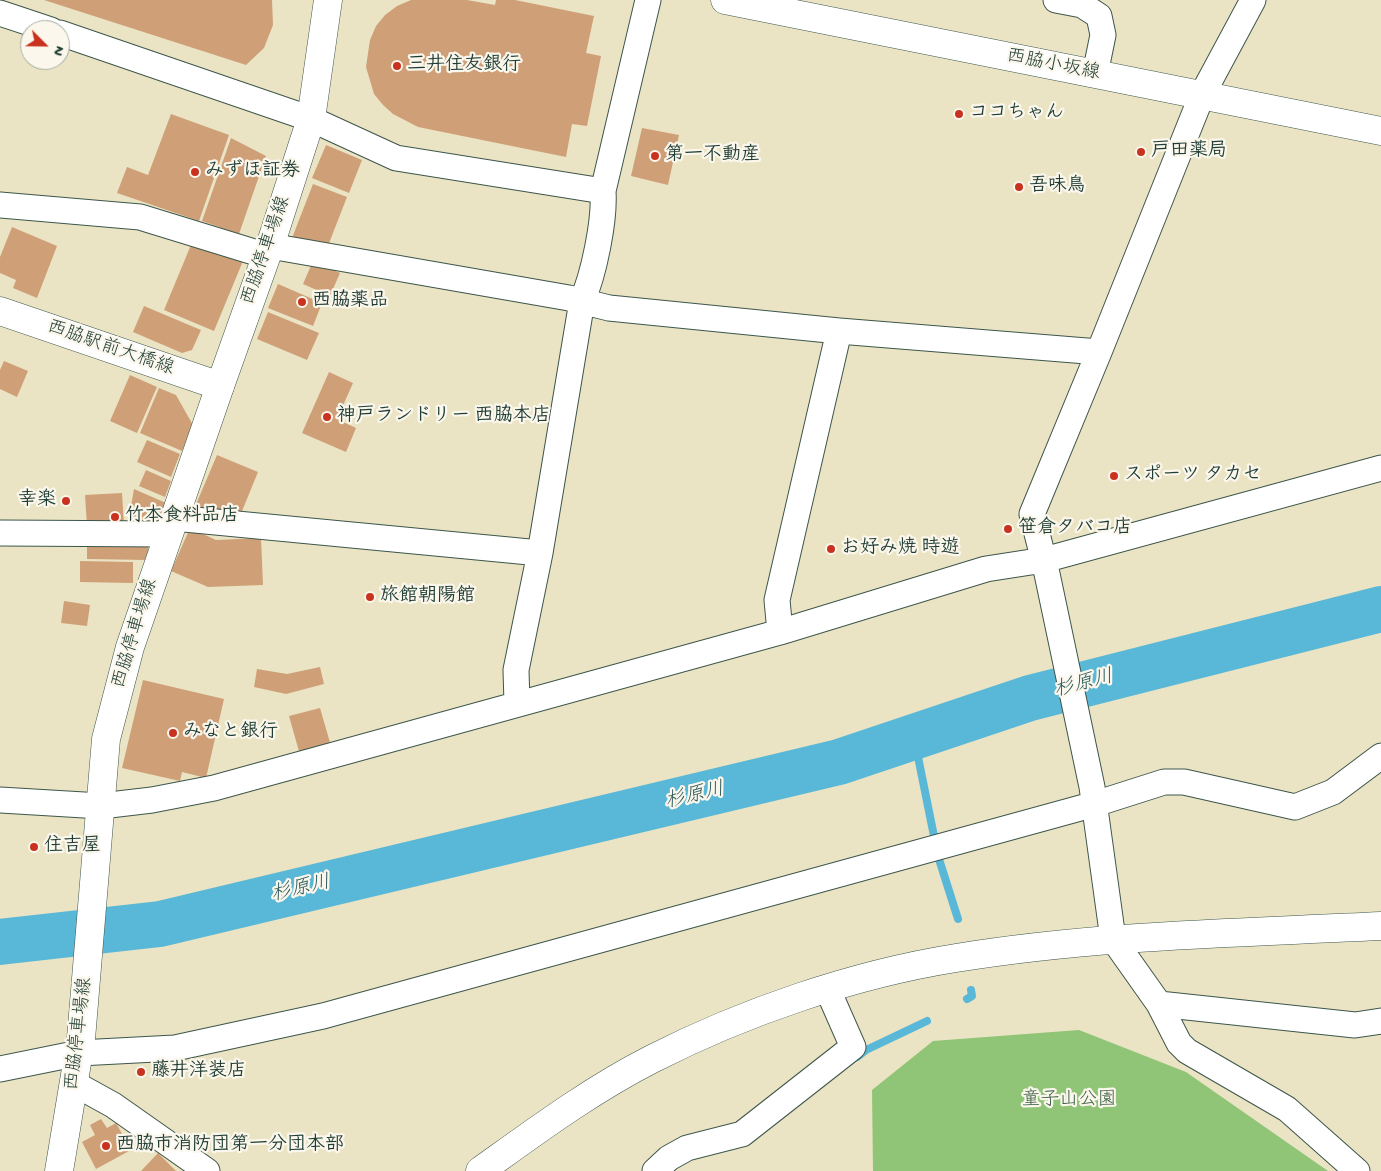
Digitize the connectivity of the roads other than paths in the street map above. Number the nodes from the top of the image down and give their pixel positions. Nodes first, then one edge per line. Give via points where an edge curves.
1 (328, 0) edge
2 (648, 0) edge
3 (725, 0) edge
4 (1056, 0) edge
5 (1254, 0) edge
6 (0, 13) edge
7 (21, 20) edge
8 (70, 36) edge
9 (1095, 74) junction
10 (1202, 95) junction
11 (311, 119) junction
12 (1381, 131) edge
13 (603, 191) junction
14 (0, 205) edge
15 (269, 251) junction
16 (582, 301) junction
17 (0, 311) edge
18 (838, 331) junction
19 (1099, 352) junction
20 (220, 386) junction
21 (1381, 468) edge
22 (171, 526) junction
23 (0, 533) edge
24 (540, 553) junction
25 (1045, 564) junction
26 (780, 632) junction
27 (517, 704) junction
28 (1381, 756) edge
29 (1093, 796) junction
30 (0, 800) edge
31 (101, 817) junction
32 (1381, 926) edge
33 (1113, 938) junction
34 (827, 988) junction
35 (1159, 1004) junction
36 (1381, 1021) edge
37 (80, 1046) junction
38 (0, 1069) edge
39 (76, 1084) junction
40 (59, 1171) edge
41 (207, 1171) edge
42 (480, 1171) edge
43 (655, 1171) edge
44 (1357, 1171) edge

1 - 11 street, 西脇停車場線
2 - 13 street
3 - 9 street, 西脇小坂線
4 - 9 street via 1082,5 1099,16 1103,35
5 - 10 street
6 - 7 street
8 - 11 street
9 - 10 street, 西脇小坂線
10 - 12 street, 西脇小坂線
10 - 19 street
11 - 13 street via 396,158
11 - 15 street, 西脇停車場線
13 - 16 street via 602,216 588,287
14 - 15 street via 140,217
15 - 16 street
15 - 20 street, 西脇停車場線
16 - 18 street via 609,308
16 - 24 street
17 - 20 street, 西脇駅前大橋線
18 - 19 street
18 - 26 street via 777,600
19 - 25 street via 1032,514
20 - 22 street, 西脇停車場線
21 - 25 street
22 - 23 street
22 - 24 street
22 - 31 street, 西脇停車場線 via 130,647 106,739
24 - 27 street via 516,670
25 - 26 street via 986,569
25 - 29 street
26 - 27 street
27 - 31 street via 214,788 152,800
28 - 29 street via 1333,792 1295,807 1184,782 1164,782
29 - 33 street
29 - 37 street via 936,848 323,1016 174,1048
30 - 31 street
31 - 37 street, 西脇停車場線
32 - 33 street
33 - 34 street via 955,958
33 - 35 street
34 - 42 street via 726,1026 652,1059 573,1104
34 - 43 street via 853,1046 742,1134 687,1148
35 - 36 street via 1355,1025
35 - 44 street via 1179,1043 1187,1051 1287,1109
37 - 38 street
37 - 39 street, 西脇停車場線
39 - 40 street, 西脇停車場線
39 - 41 street via 114,1105

